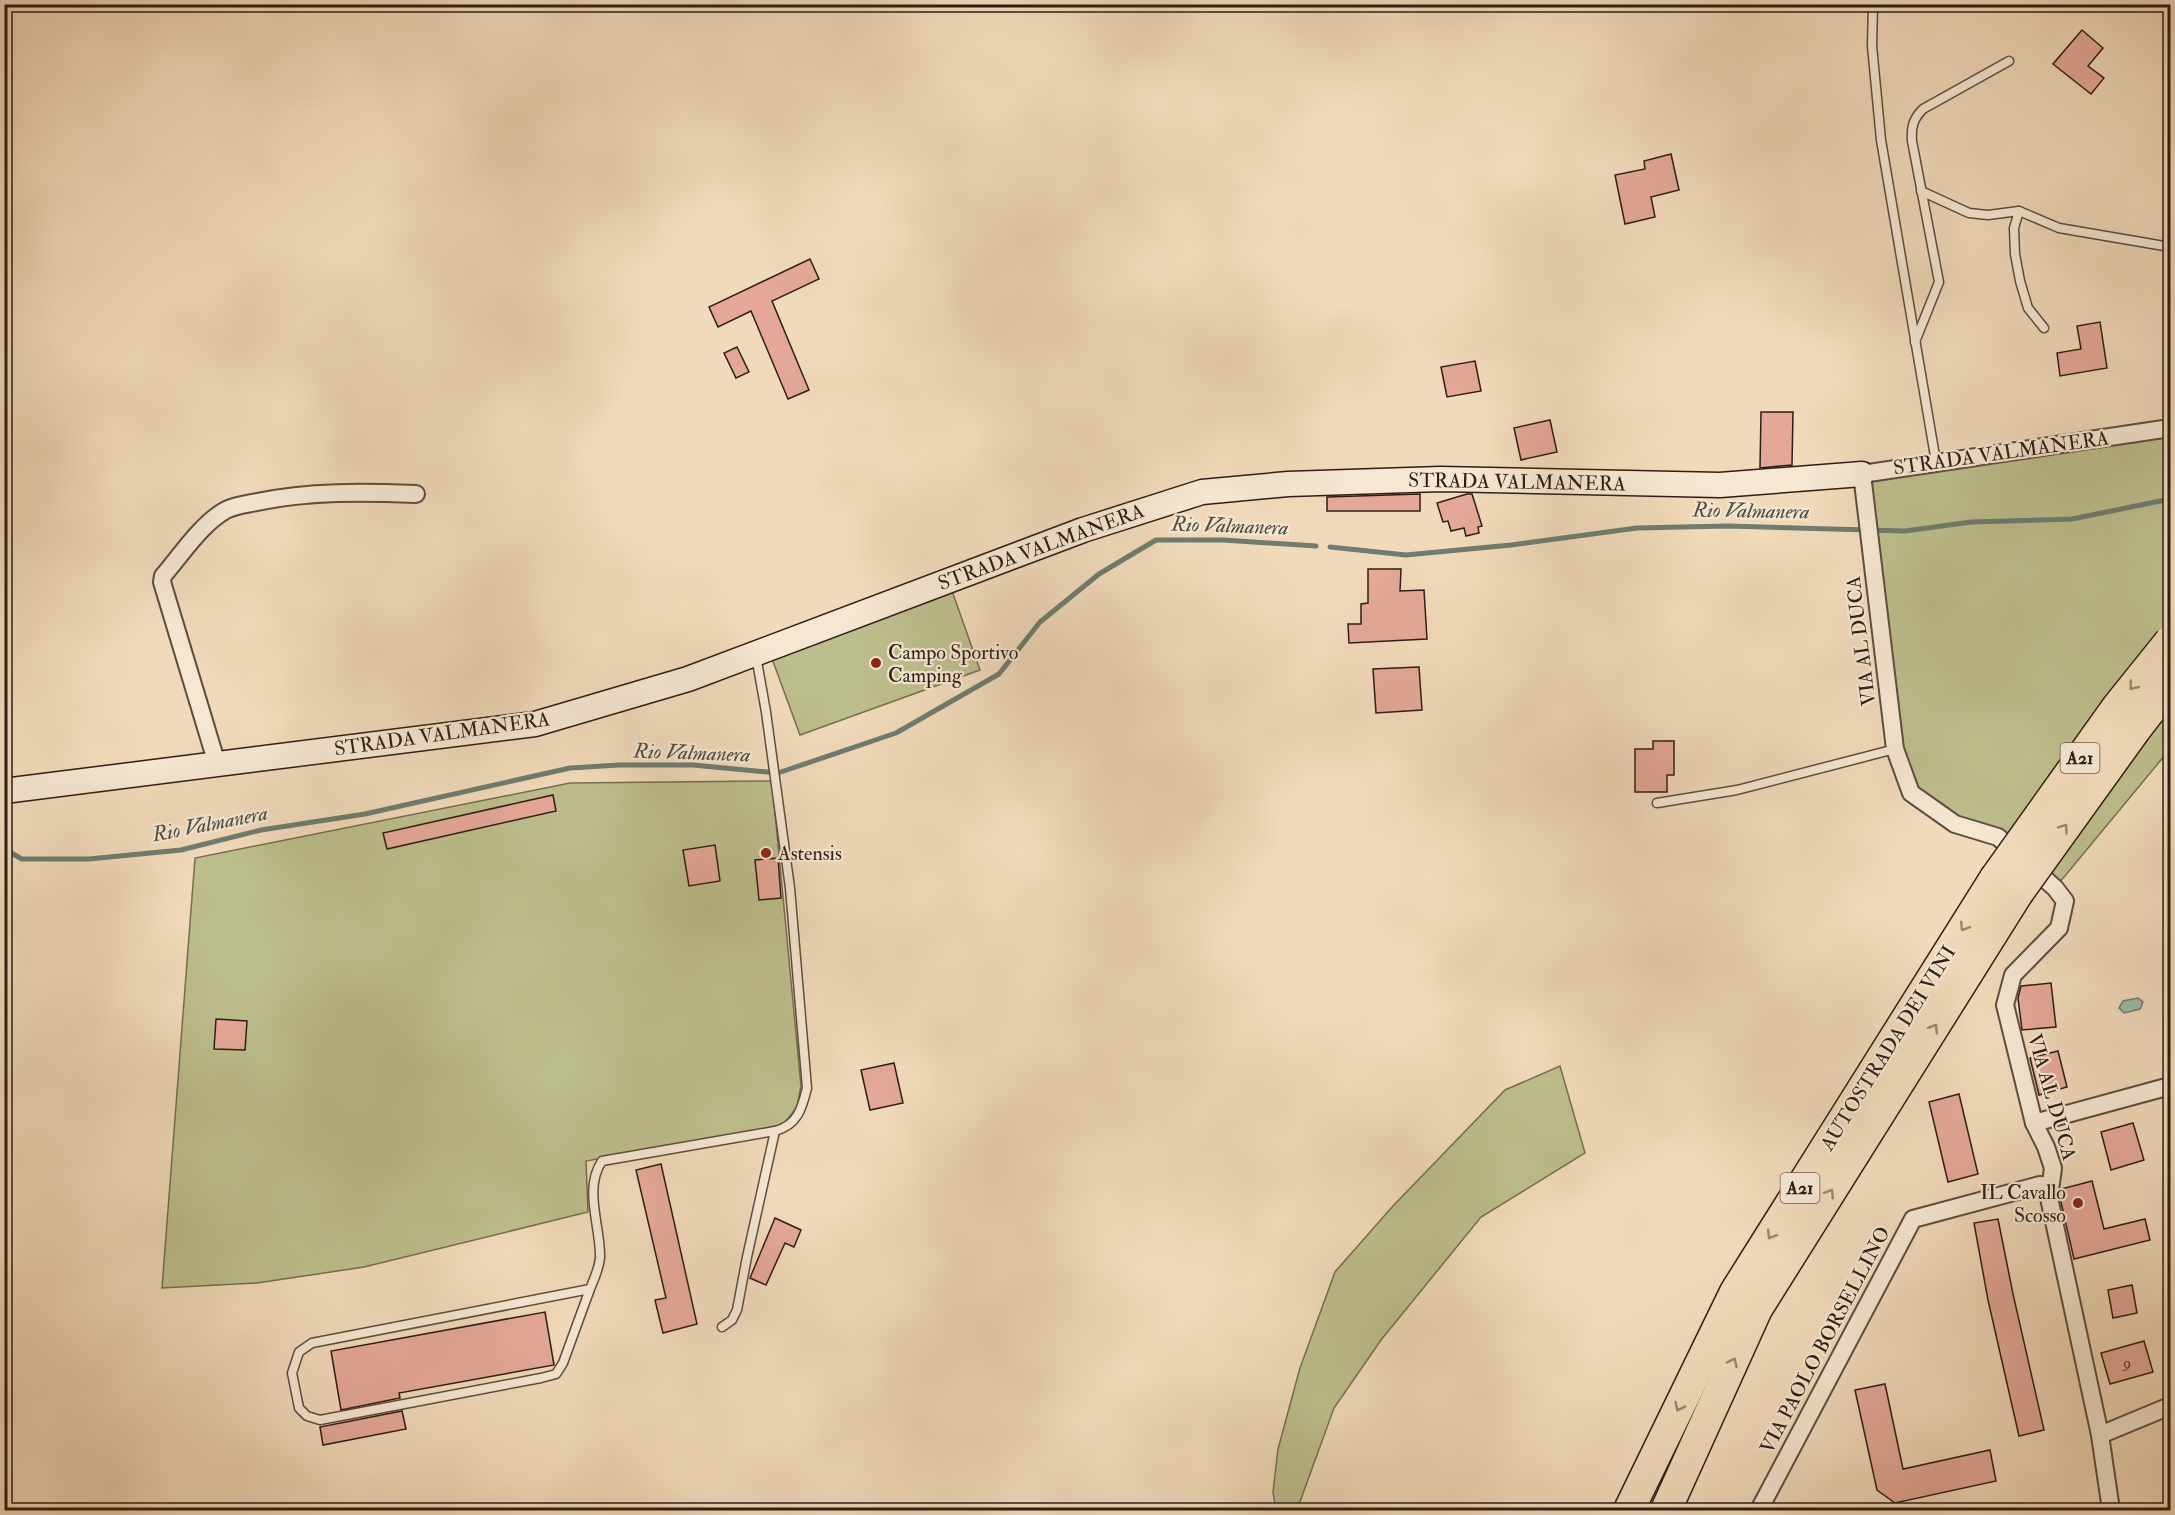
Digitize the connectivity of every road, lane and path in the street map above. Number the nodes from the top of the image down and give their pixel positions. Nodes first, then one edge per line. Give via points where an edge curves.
1 (1873, 4) edge
2 (2009, 61) dead end
3 (1921, 191) junction
4 (2019, 211) junction
5 (2170, 248) edge
6 (2044, 328) dead end
7 (1915, 342) junction
8 (2170, 428) edge
9 (1936, 462) junction
10 (1862, 474) junction
11 (416, 494) dead end
12 (2170, 641) edge
13 (755, 653) junction
14 (2170, 685) edge
15 (1895, 749) junction
16 (217, 764) junction
17 (4, 791) edge
18 (1658, 803) dead end
19 (2007, 885) junction
20 (2170, 1086) edge
21 (2034, 1123) junction
22 (775, 1131) junction
23 (2050, 1186) junction
24 (590, 1289) junction
25 (722, 1327) dead end
26 (2170, 1406) edge
27 (2100, 1435) junction
28 (1629, 1510) edge
29 (1666, 1510) edge
30 (1759, 1510) edge
31 (2111, 1510) edge

1 - 7 lane via 1872,46 1881,140
2 - 3 lane via 1923,109 1914,118 1912,141
3 - 4 lane via 1969,213
3 - 7 lane via 1939,282
4 - 5 lane via 2059,228
4 - 6 lane via 2014,228 2020,281 2028,308
7 - 9 lane
8 - 9 street, STRADA VALMANERA
9 - 10 street, STRADA VALMANERA
10 - 13 street, STRADA VALMANERA via 1720,485 1440,479 1288,484 1202,492 1083,530
10 - 15 street, VIA AL DUCA
11 - 16 street via 303,494 236,506 225,510 201,531 163,576
12 -> 19 highway, AUTOSTRADA DEI VINI / A21, bridge via 2117,707
13 - 16 street, STRADA VALMANERA via 688,679 535,724
13 - 22 lane via 790,888 807,1088 790,1125
19 -> 14 highway, AUTOSTRADA DEI VINI / A21, bridge
15 - 18 lane via 1737,790
15 - 21 street, VIA AL DUCA via 1911,793 1955,824 1998,837 2065,901 2059,928 2013,975 2005,1005
16 - 17 street, STRADA VALMANERA
19 -> 28 highway, AUTOSTRADA DEI VINI / A21 via 1735,1292
29 -> 19 highway, AUTOSTRADA DEI VINI / A21 via 1758,1309
20 - 21 street
21 - 23 street, VIA AL DUCA via 2053,1168
22 - 24 lane via 602,1161 593,1192 600,1258
22 - 25 lane via 737,1310
23 - 27 street, VIA AL DUCA via 2049,1198
23 - 30 street, VIA PAOLO BORSELLINO via 2040,1185 1913,1219
24 - 24 lane via 312,1343 299,1352 292,1373 299,1408 320,1420 556,1374
26 - 27 street
27 - 31 street, VIA AL DUCA

